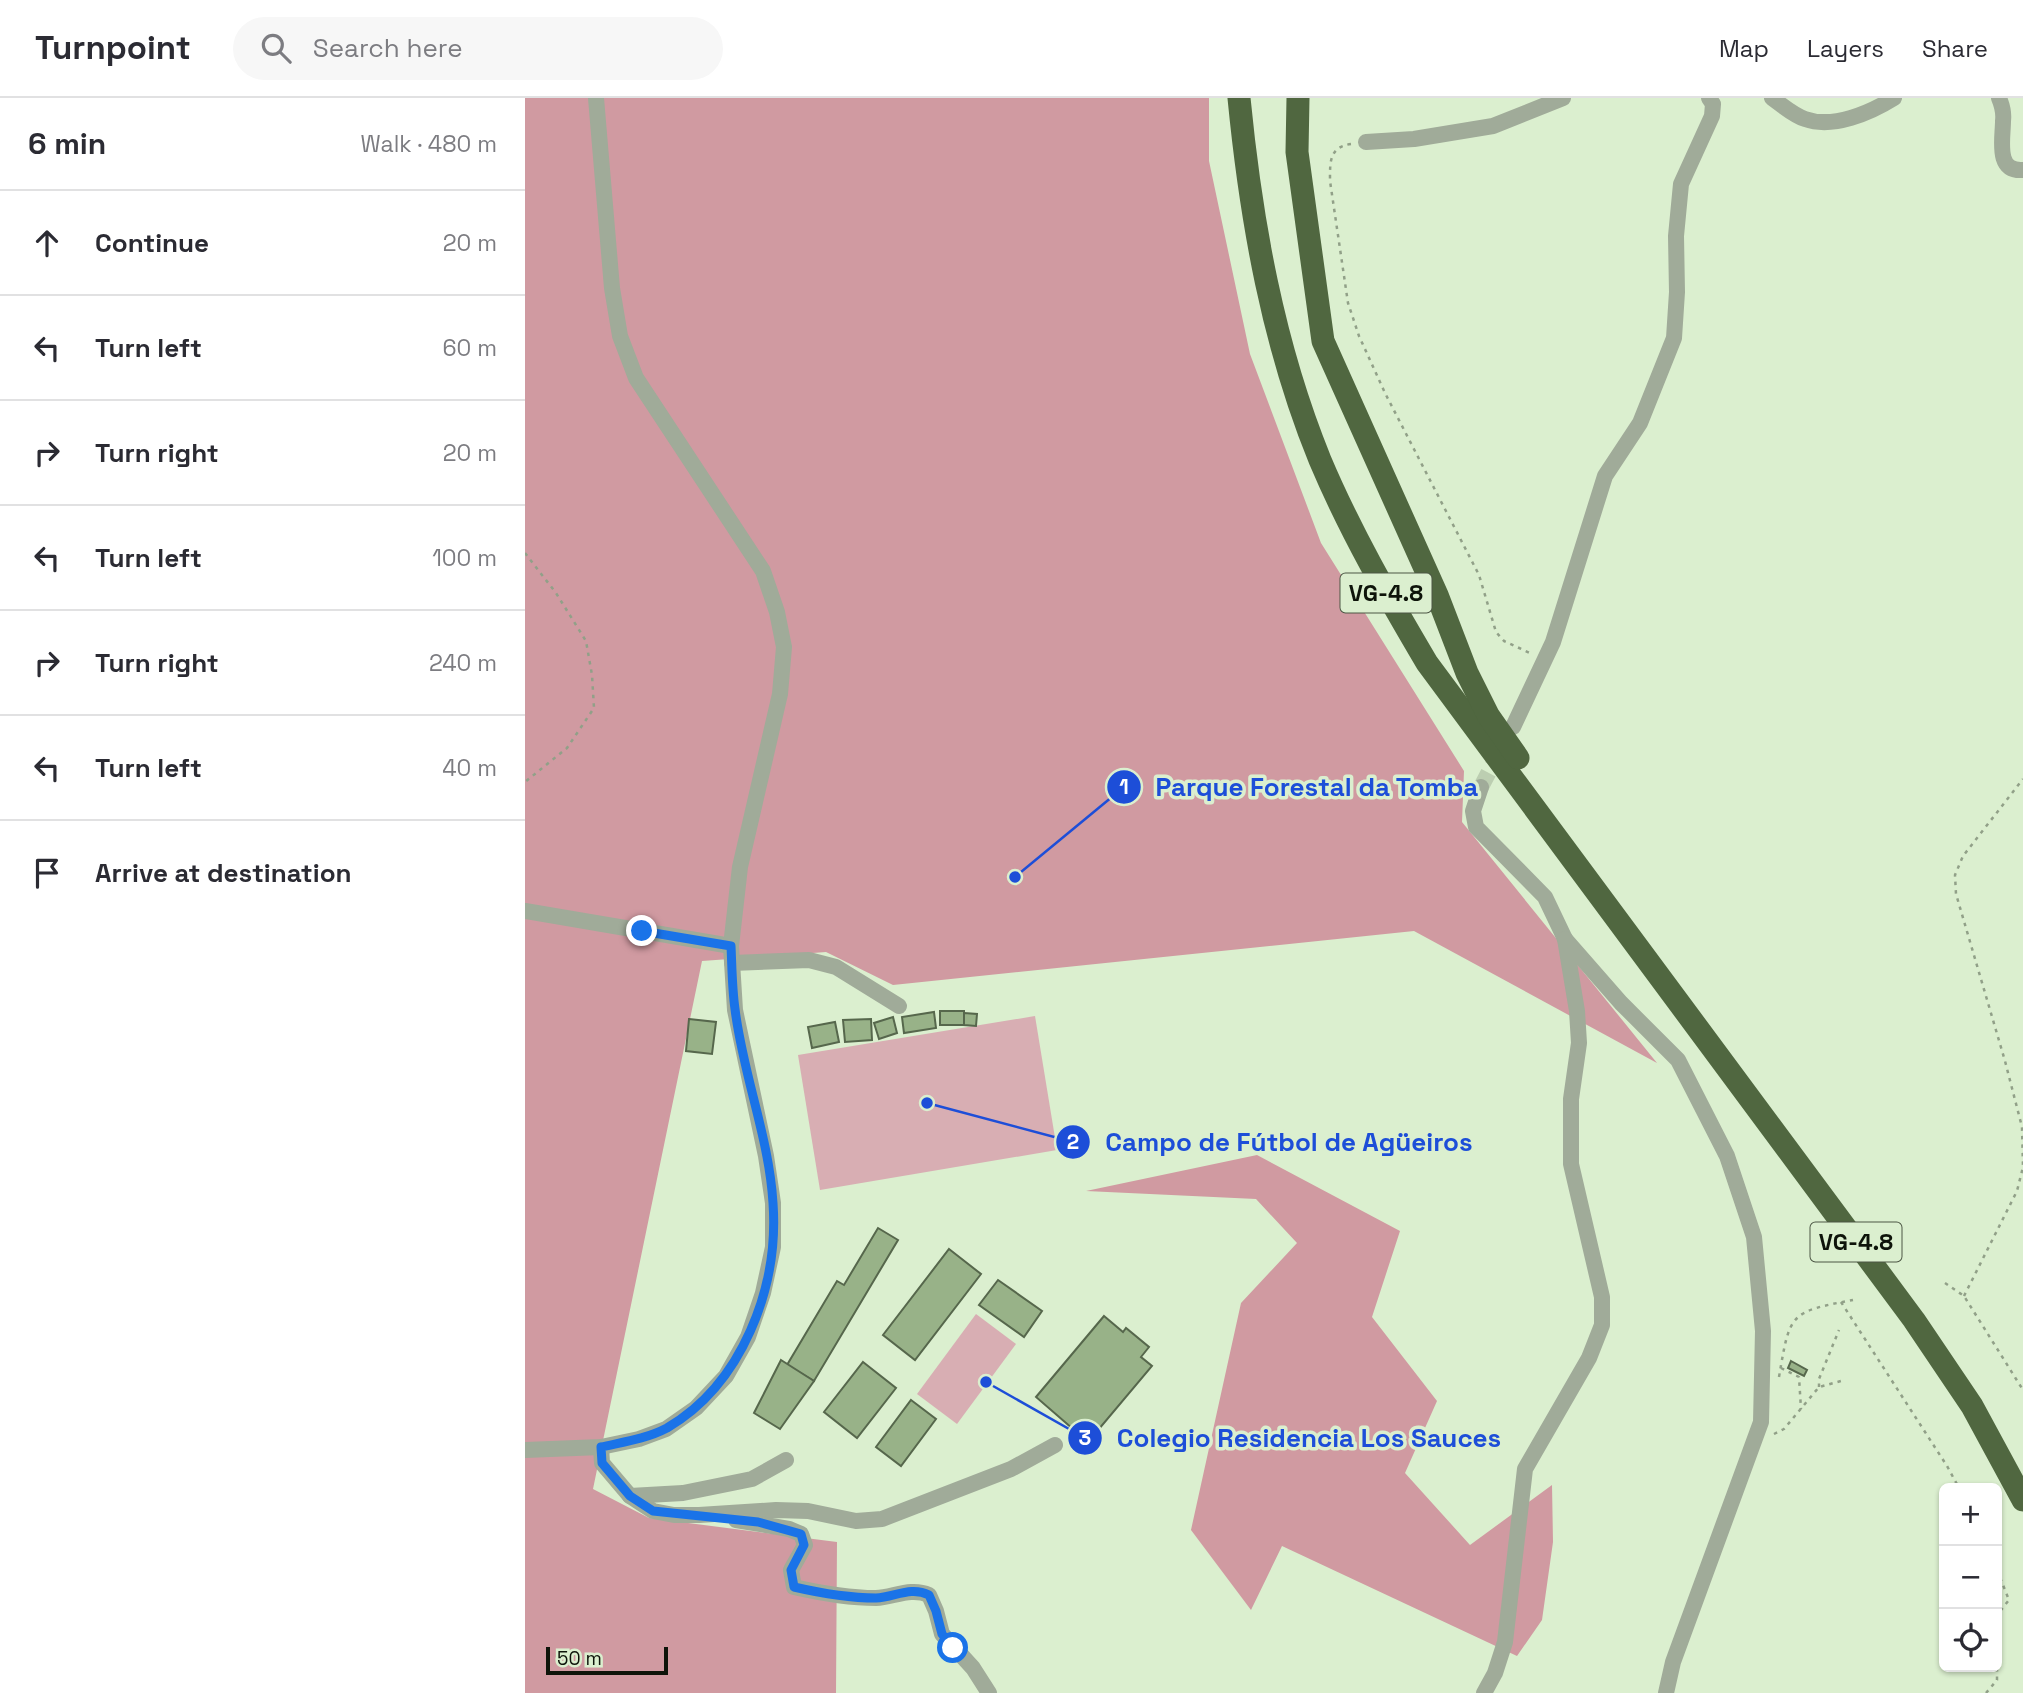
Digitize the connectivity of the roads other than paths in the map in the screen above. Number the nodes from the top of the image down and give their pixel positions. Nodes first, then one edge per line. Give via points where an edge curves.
1 (596, 98) edge
2 (1241, 98) edge
3 (1298, 98) edge
4 (1563, 98) edge
5 (1709, 98) edge
6 (1772, 98) edge
7 (1894, 98) edge
8 (1999, 98) edge
9 (1366, 142) road end
10 (2023, 170) edge
11 (1513, 727) dead end
12 (1481, 787) tunnel mouth
13 (525, 911) edge
14 (1565, 939) junction
15 (731, 946) junction
16 (732, 963) junction
17 (1674, 994) junction
18 (899, 1006) dead end
19 (1055, 1445) dead end
20 (601, 1447) junction
21 (525, 1450) edge
22 (786, 1460) dead end
23 (630, 1496) junction
24 (2023, 1500) edge
25 (699, 1516) junction
26 (989, 1693) edge
27 (1484, 1693) edge
28 (1666, 1693) edge

1 - 15 street via 611,288 620,336 636,378 763,571 783,647 780,694 740,867
2 - 17 highway, VG-4.8 via 1250,200 1289,372 1320,460 1371,567 1427,663
3 - 17 highway via 1297,152 1323,341 1488,715 1639,926
4 - 9 street via 1493,126
5 - 11 street via 1712,116 1681,184 1674,338 1640,423 1605,476 1553,642
6 - 7 street via 1815,122 1861,114
8 - 10 street via 2005,163
12 - 14 street via 1473,811 1476,827 1545,897
13 - 15 street
14 - 27 street via 1579,1043 1571,1099 1570,1164 1602,1297 1602,1325 1589,1358 1525,1469 1505,1642
14 - 28 street via 1678,1060 1727,1156 1754,1237 1763,1331 1761,1422 1673,1662
15 - 16 street
16 - 18 street via 809,960 836,967
16 - 20 street via 735,1010 773,1203 772,1247 763,1293 748,1337 726,1377 696,1408 666,1429
17 - 24 highway, VG-4.8 via 1914,1320 1972,1406
19 - 25 street via 1011,1469 882,1520 776,1510
20 - 21 street
20 - 23 street via 602,1463
22 - 23 street via 753,1479 683,1493
23 - 25 street via 653,1511
25 - 26 street via 758,1522 801,1534 804,1545 791,1570 794,1587 875,1598 919,1590 929,1595 942,1634

